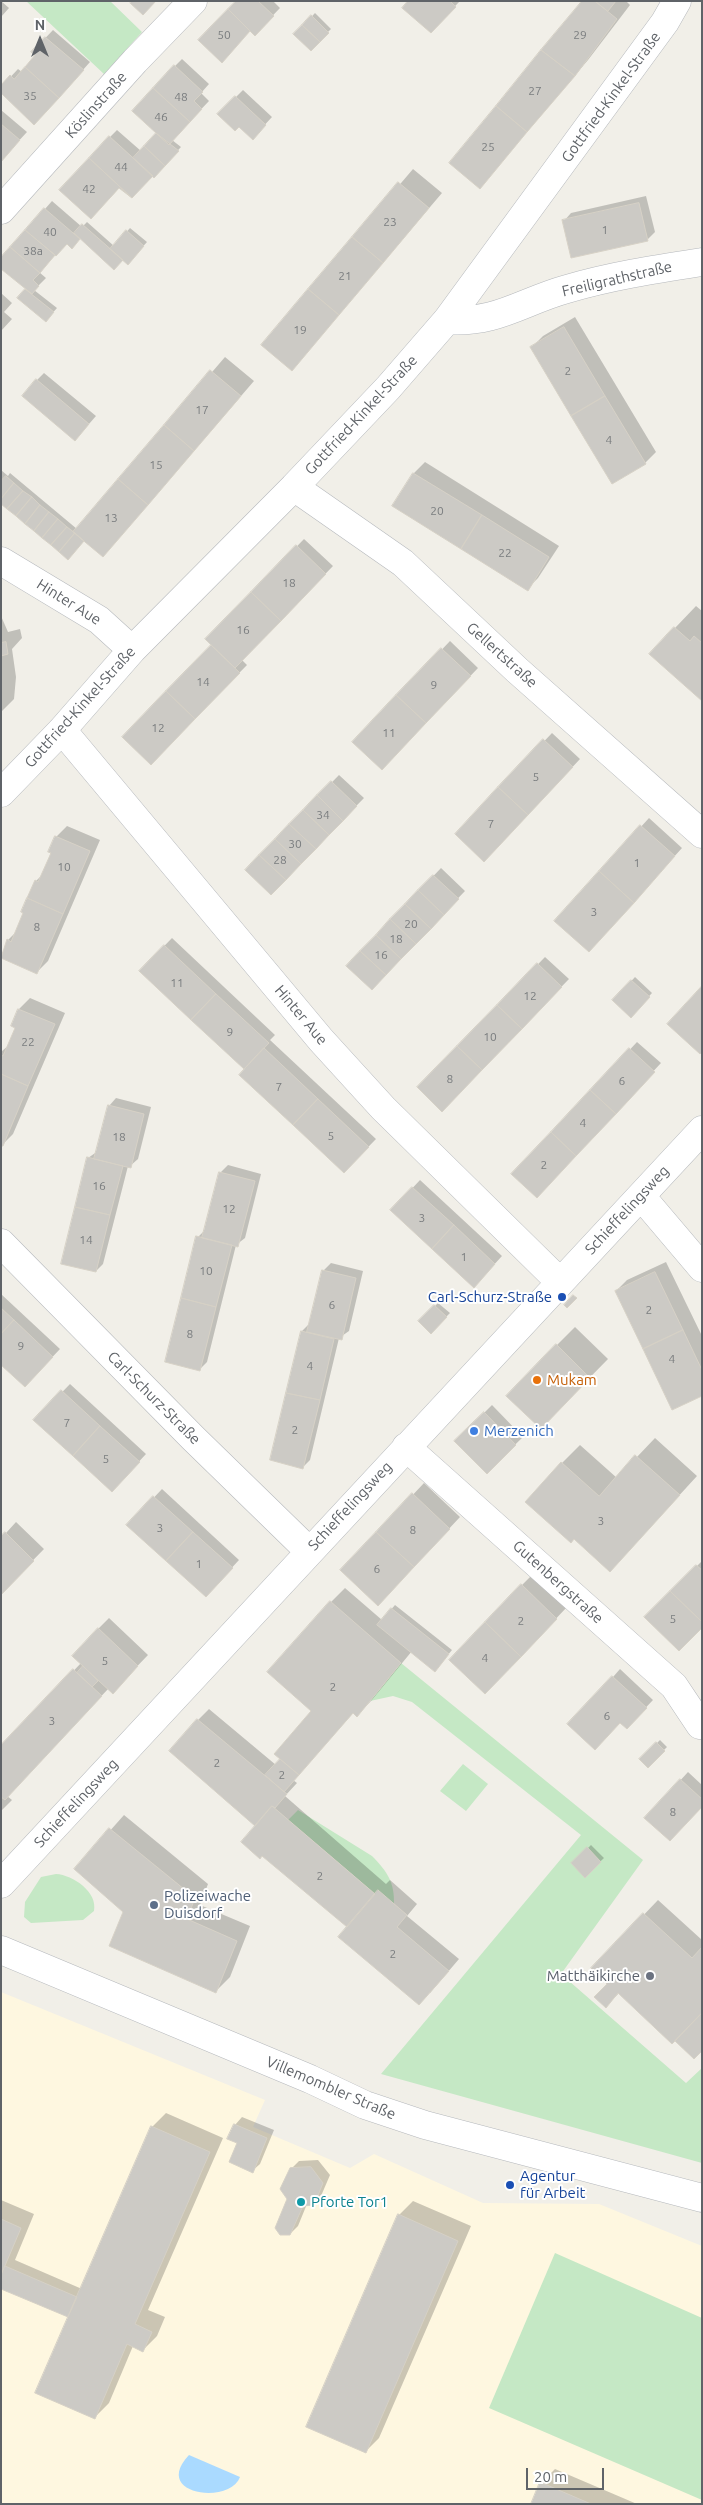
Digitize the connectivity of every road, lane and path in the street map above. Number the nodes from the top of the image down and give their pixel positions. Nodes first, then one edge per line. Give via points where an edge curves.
1 (193, 1) edge
2 (677, 1) edge
3 (1, 210) edge
4 (702, 262) edge
5 (447, 320) junction
6 (294, 487) junction
7 (1, 561) edge
8 (132, 650) junction
9 (62, 730) junction
10 (1, 793) edge
11 (702, 834) edge
12 (702, 1130) edge
13 (641, 1196) junction
14 (1, 1244) edge
15 (702, 1268) edge
16 (560, 1282) junction
17 (406, 1447) junction
18 (309, 1550) junction
19 (700, 1725) dead end
20 (1, 1884) edge
21 (1, 1950) edge
22 (702, 2198) edge

1 - 3 street, Köslinstraße
2 - 5 street, Gottfried-Kinkel-Straße via 638,60
4 - 5 street, Freiligrathstraße via 647,270 566,289 488,319
5 - 6 street, Gottfried-Kinkel-Straße
6 - 8 street, Gottfried-Kinkel-Straße
6 - 11 street, Gellertstraße via 403,563 517,670
7 - 8 street, Hinter Aue via 99,620
8 - 9 street, Gottfried-Kinkel-Straße
9 - 10 street, Gottfried-Kinkel-Straße
9 - 16 street, Hinter Aue via 321,1040 383,1108
12 - 13 street, Schieffelingsweg
13 - 15 street
13 - 16 street, Schieffelingsweg
14 - 18 street, Carl-Schurz-Straße
16 - 17 street, Schieffelingsweg
17 - 18 street, Schieffelingsweg
17 - 19 street, Gutenbergstraße via 674,1686
18 - 20 street, Schieffelingsweg
21 - 22 street, Villemombler Straße via 365,2105 440,2129

